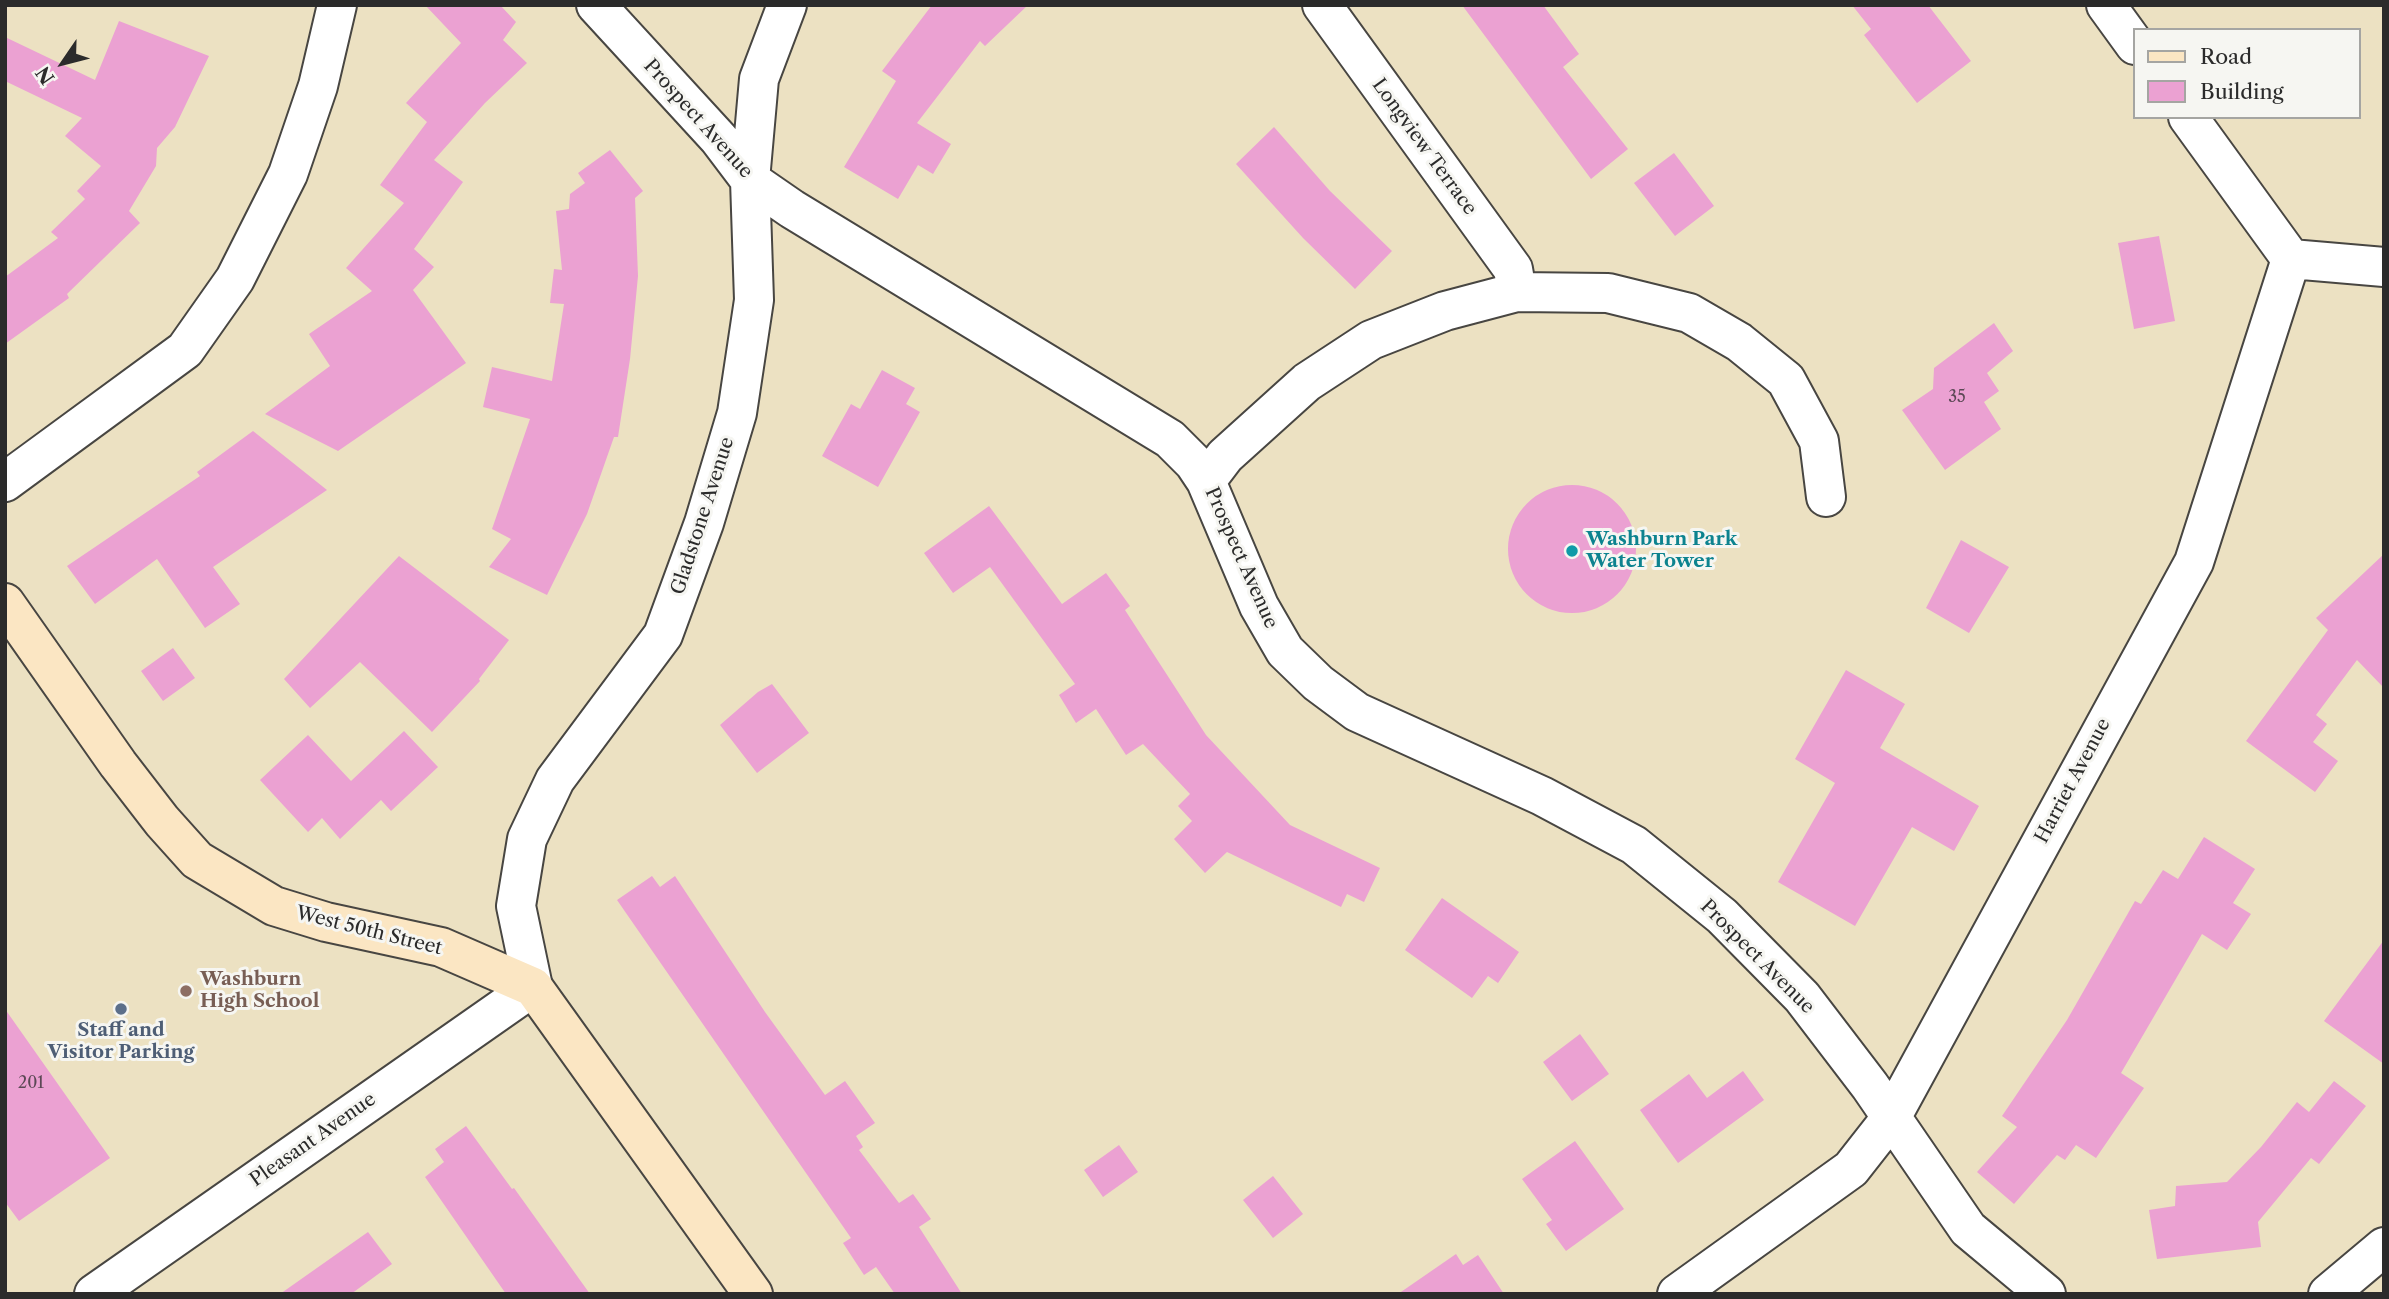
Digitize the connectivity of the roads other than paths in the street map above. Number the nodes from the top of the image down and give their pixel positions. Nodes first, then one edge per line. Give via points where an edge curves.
1 (337, 5) edge
2 (596, 5) edge
3 (786, 5) edge
4 (1322, 5) edge
5 (2106, 5) edge
6 (2134, 44) edge
7 (2189, 119) edge
8 (750, 180) junction
9 (2291, 259) junction
10 (2384, 267) edge
11 (1517, 292) junction
12 (1206, 481) junction
13 (5, 482) edge
14 (1826, 497) dead end
15 (5, 603) edge
16 (533, 987) junction
17 (1891, 1118) junction
18 (2384, 1247) edge
19 (94, 1294) edge
20 (753, 1294) edge
21 (1677, 1294) edge
22 (2046, 1294) edge
23 (2328, 1294) edge

1 - 13 street via 318,86 288,174 235,279 185,350
2 - 8 street, Prospect Avenue via 719,139
3 - 8 street, Gladstone Avenue via 759,79
4 - 11 street, Longview Terrace via 1513,269
5 - 6 street
7 - 9 street
8 - 12 street, Prospect Avenue via 1137,416 1170,439
8 - 16 street, Gladstone Avenue via 754,300 737,413 663,635 555,780 527,839 516,906
9 - 10 street
9 - 17 street, Harriet Avenue via 2194,562
11 - 12 street via 1445,311 1371,340 1307,382 1225,456
11 - 14 street via 1608,293 1689,313 1739,342 1786,380 1819,440
12 - 17 street, Prospect Avenue via 1259,606 1285,651 1318,683 1357,712 1542,796 1634,845 1722,916 1802,997
15 - 16 street, West 50th Street via 118,764 197,860 274,906 441,947
16 - 19 street, Pleasant Avenue
16 - 20 street
17 - 21 street, Harriet Avenue via 1851,1169
17 - 22 street, Prospect Avenue via 1968,1229
18 - 23 street

